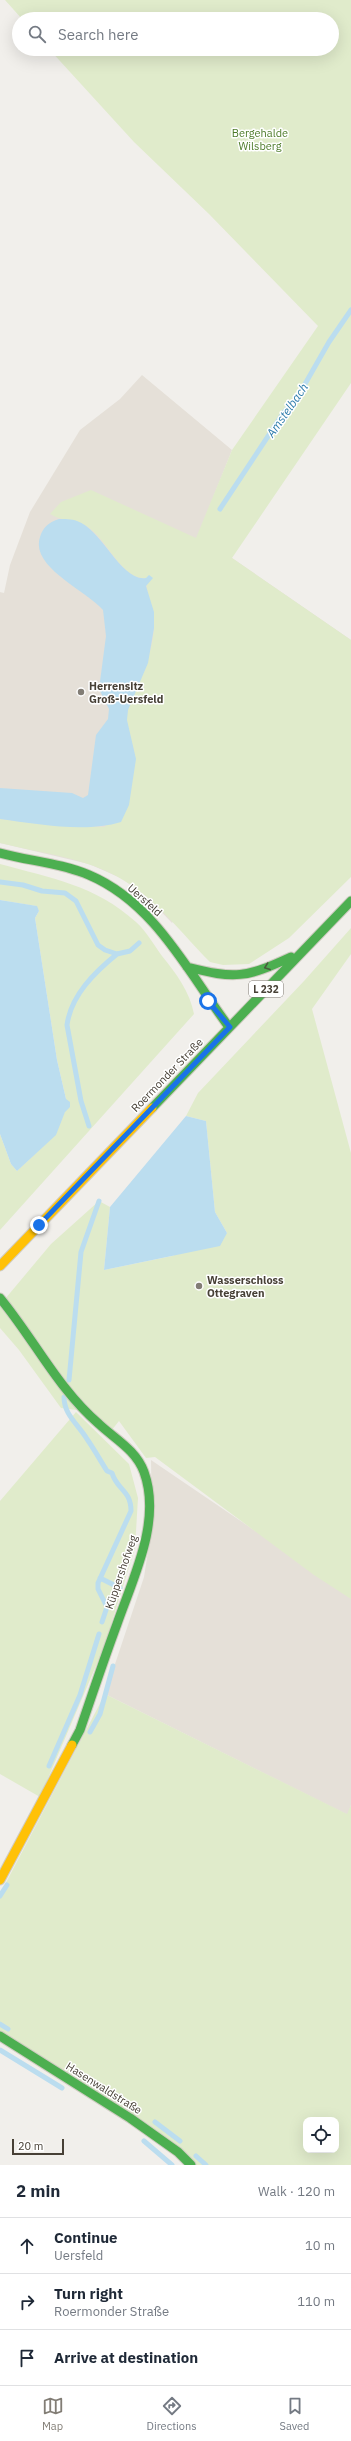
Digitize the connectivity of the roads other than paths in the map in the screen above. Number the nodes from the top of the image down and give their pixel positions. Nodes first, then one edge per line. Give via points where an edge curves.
1 (0, 853) edge
2 (351, 901) edge
3 (303, 951) junction
4 (187, 966) junction
5 (230, 1027) junction
6 (0, 1266) edge
7 (0, 1298) edge
8 (0, 1880) edge
9 (0, 2036) edge
10 (191, 2165) edge

1 - 4 street, Uersfeld via 88,875 127,897 152,920
2 - 3 street, Roermonder Straße / L 232
3 -> 4 street via 268,967 227,977
3 - 5 street, Roermonder Straße / L 232
4 - 5 street, Uersfeld via 208,1001
5 - 6 street, Roermonder Straße / L 232
7 - 8 street, Küppershofweg via 66,1388 93,1419 127,1446 139,1463 146,1484 149,1508 148,1528 142,1551 80,1730
9 - 10 street, Hasenwaldstraße via 130,2118 178,2152

